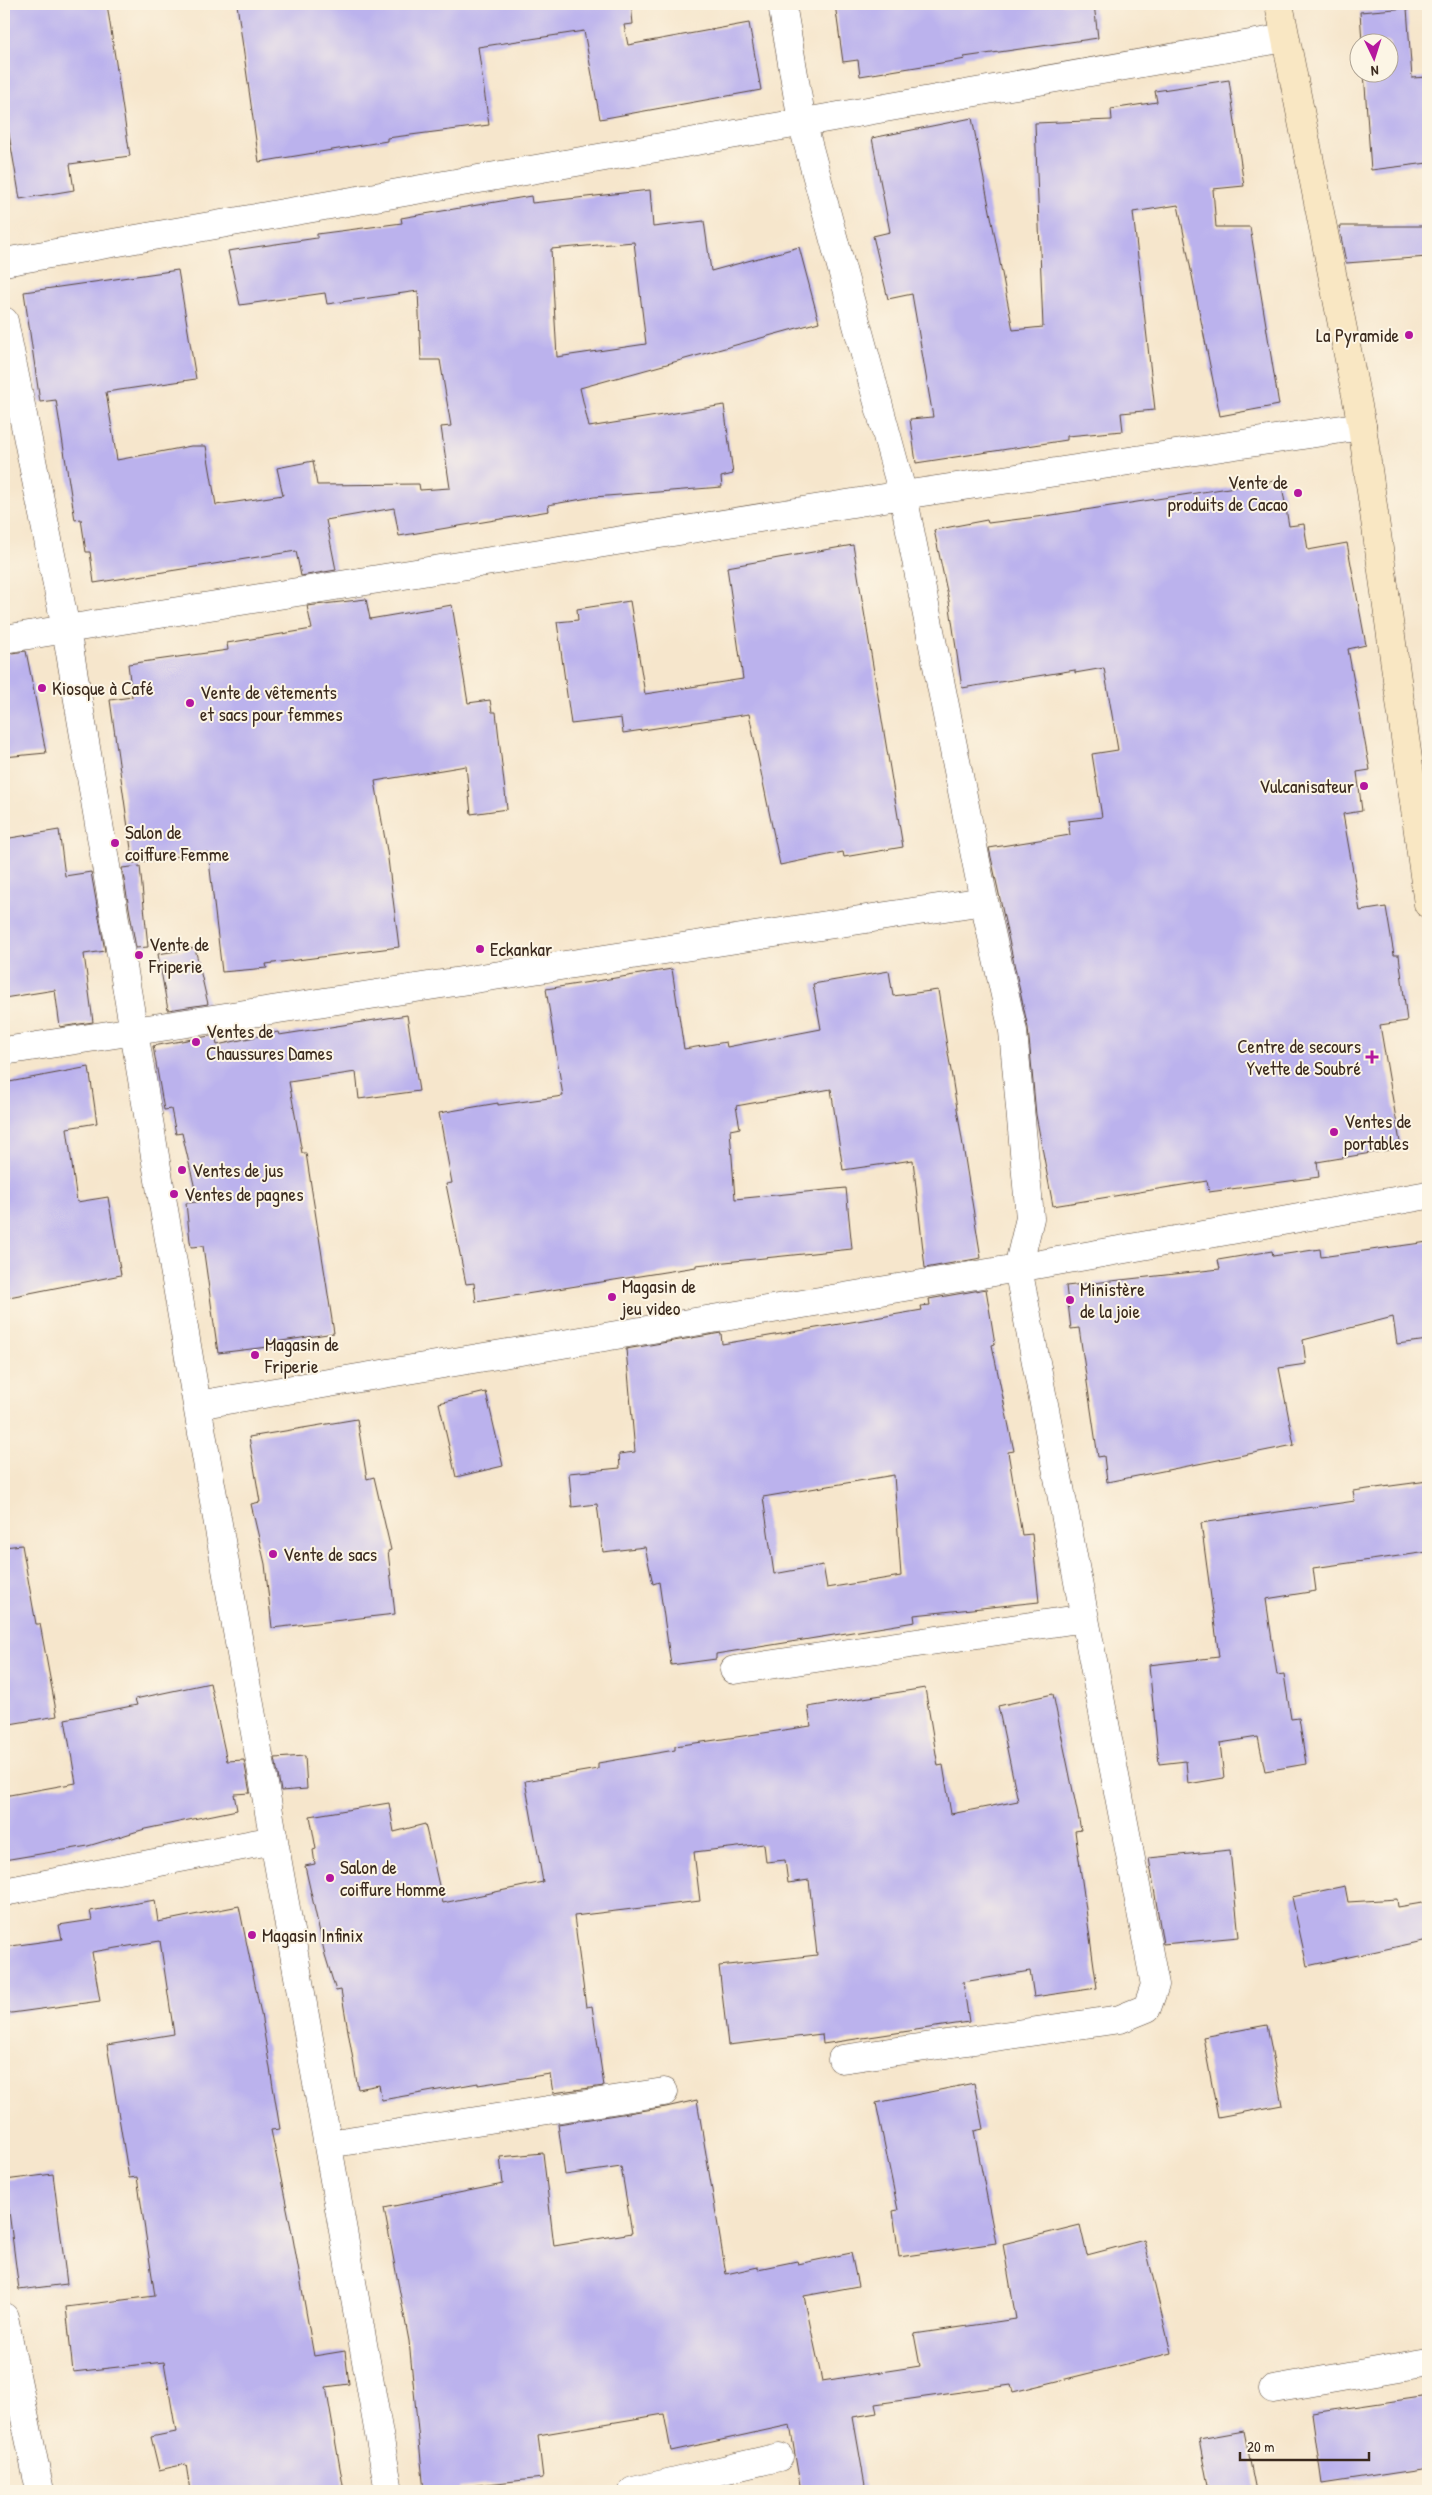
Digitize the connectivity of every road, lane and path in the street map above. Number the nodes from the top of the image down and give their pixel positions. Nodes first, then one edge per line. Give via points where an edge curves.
1 (782, 4) edge
2 (1279, 4) edge
3 (1285, 38) junction
4 (802, 122) junction
5 (4, 262) edge
6 (4, 321) edge
7 (1362, 426) junction
8 (903, 495) junction
9 (66, 629) junction
10 (4, 639) edge
11 (984, 901) junction
12 (1428, 904) edge
13 (134, 1032) junction
14 (4, 1051) edge
15 (1428, 1196) edge
16 (1018, 1268) junction
17 (197, 1406) junction
18 (1085, 1618) junction
19 (734, 1670) dead end
20 (274, 1840) junction
21 (4, 1892) edge
22 (842, 2059) dead end
23 (664, 2092) dead end
24 (328, 2144) junction
25 (4, 2317) edge
26 (1428, 2362) edge
27 (1273, 2389) dead end
28 (779, 2457) dead end
29 (40, 2491) edge
30 (390, 2491) edge
31 (633, 2491) edge

1 - 4 street
2 - 3 main road
3 - 4 street
3 - 7 main road
4 - 5 street
4 - 8 street
6 - 9 street
7 - 8 street
7 - 12 main road
8 - 9 street
8 - 11 street
9 - 10 street
9 - 13 street
11 - 13 street
11 - 16 street via 1013,1031 1026,1171 1030,1218
13 - 14 street
13 - 17 street
15 - 16 street
16 - 17 street
16 - 18 street
17 - 20 street
18 - 19 street
18 - 22 street via 1155,1985 1146,2008 1120,2019
20 - 21 street
20 - 24 street
23 - 24 street
24 - 30 street
25 - 29 street
26 - 27 street
28 - 31 street

